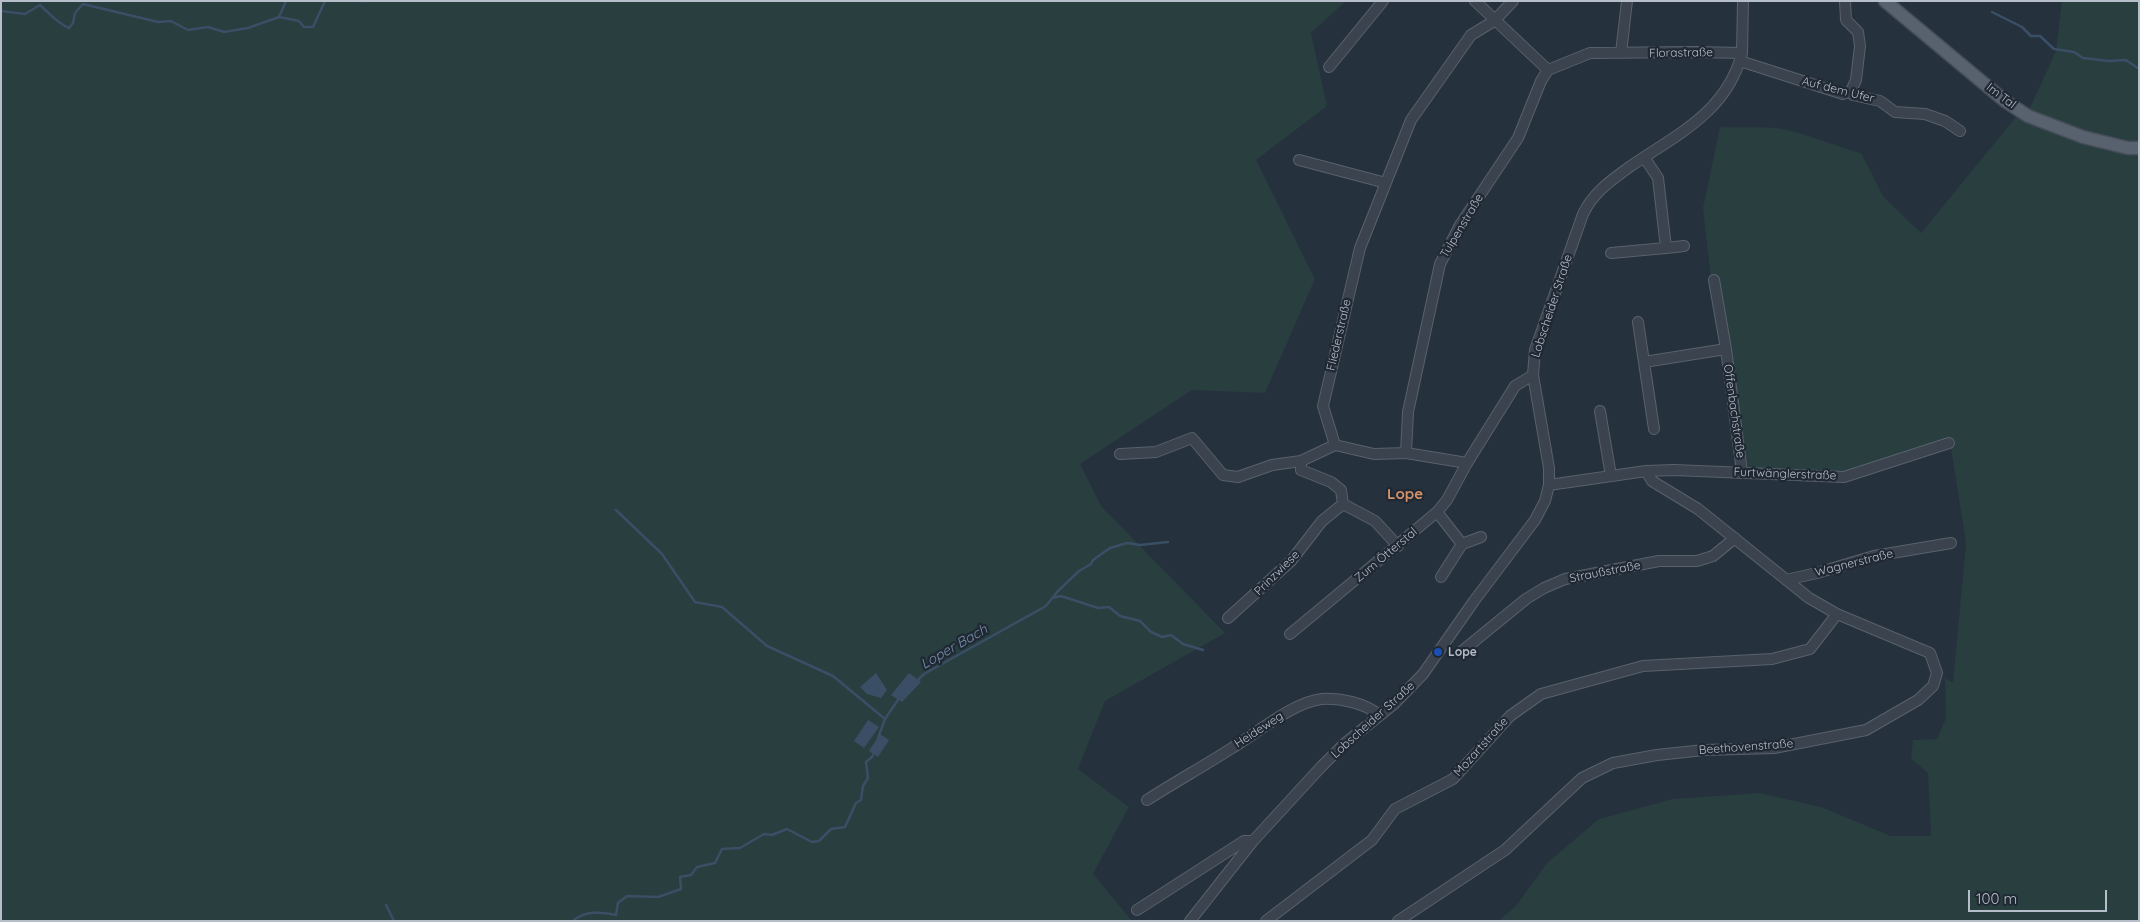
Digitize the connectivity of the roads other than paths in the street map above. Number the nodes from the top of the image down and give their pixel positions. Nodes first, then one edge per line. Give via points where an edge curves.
1 (1383, 1) edge
2 (1475, 1) edge
3 (1513, 1) edge
4 (1627, 1) edge
5 (1743, 1) edge
6 (1844, 1) edge
7 (1886, 1) edge
8 (1494, 21) junction
9 (1621, 53) junction
10 (1741, 57) junction
11 (1328, 68) dead end
12 (1548, 70) junction
13 (1851, 91) junction
14 (1960, 131) dead end
15 (2139, 148) edge
16 (1644, 157) junction
17 (1299, 160) dead end
18 (1386, 183) junction
19 (1684, 246) dead end
20 (1666, 248) junction
21 (1611, 253) dead end
22 (1714, 280) dead end
23 (1638, 322) dead end
24 (1726, 349) junction
25 (1644, 362) junction
26 (1532, 375) junction
27 (1600, 411) dead end
28 (1654, 429) dead end
29 (1949, 443) dead end
30 (1334, 445) junction
31 (1406, 453) junction
32 (1120, 454) dead end
33 (1301, 461) junction
34 (1467, 463) junction
35 (1646, 471) junction
36 (1742, 472) junction
37 (1611, 476) junction
38 (1549, 485) junction
39 (1343, 504) junction
40 (1437, 512) junction
41 (1480, 537) dead end
42 (1735, 538) junction
43 (1951, 542) dead end
44 (1462, 544) junction
45 (1398, 546) junction
46 (1441, 577) dead end
47 (1786, 580) junction
48 (1837, 614) junction
49 (1228, 618) dead end
50 (1290, 634) dead end
51 (1462, 652) dead end
52 (1379, 716) junction
53 (1147, 800) dead end
54 (1253, 841) junction
55 (1137, 910) dead end
56 (1190, 921) edge
57 (1266, 921) edge
58 (1398, 921) edge

1 - 11 street
2 - 8 street
3 - 8 street
4 - 9 street
5 - 10 street, Lobscheider Straße
6 - 13 street via 1846,20 1858,32 1860,46 1856,80
7 - 15 main road, Im Tal via 2005,101 2028,116 2083,137
8 - 12 street
8 - 18 street, Fliederstraße via 1471,35 1412,120
9 - 10 street, Florastraße via 1696,52
9 - 12 street, Florastraße via 1590,53
10 - 13 street, Auf dem Ufer via 1843,94
10 - 16 street, Lobscheider Straße via 1735,74 1713,107 1698,121
12 - 31 street, Tulpenstraße via 1518,138 1460,225 1440,264 1408,412
13 - 14 street, Auf dem Ufer via 1853,95 1880,101 1895,112 1925,114
16 - 20 street via 1658,178
16 - 26 street, Lobscheider Straße via 1604,185 1590,201 1536,350
17 - 18 street
18 - 30 street, Fliederstraße via 1360,248 1323,406
19 - 20 street
20 - 21 street
22 - 24 street, Offenbachstraße
23 - 25 street
24 - 25 street, Offenbachstraße
24 - 36 street, Offenbachstraße
25 - 28 street
26 - 34 street via 1515,386
26 - 38 street, Lobscheider Straße via 1549,468
27 - 37 street
29 - 36 street, Furtwänglerstraße via 1844,476
30 - 31 street via 1374,454
30 - 33 street
31 - 34 street
32 - 33 street via 1156,452 1192,438 1223,475 1238,477 1272,465
33 - 39 street via 1301,470 1331,482 1341,490
34 - 40 street, Zum Ötterstal
35 - 36 street, Furtwänglerstraße
35 - 37 street
35 - 42 street, Beethovenstraße via 1652,481 1698,509
37 - 38 street
38 - 52 street, Lobscheider Straße via 1535,520 1423,674
39 - 45 street via 1375,521
39 - 49 street, Prinzwiese via 1322,521 1291,561
40 - 44 street
40 - 45 street, Zum Ötterstal
41 - 44 street
42 - 47 street, Beethovenstraße
42 - 51 street, Straußstraße via 1713,556 1697,561 1659,561 1566,579 1544,588
43 - 47 street, Wagnerstraße via 1874,556
44 - 46 street
45 - 50 street, Zum Ötterstal
47 - 48 street, Beethovenstraße
48 - 57 street, Mozartstraße via 1810,649 1772,659 1643,666 1541,694 1510,716 1453,779 1395,809 1372,840
48 - 58 street, Beethovenstraße via 1930,653 1937,673 1934,686 1918,700 1866,730 1774,748 1657,754 1612,763 1582,778 1505,850
52 - 53 street, Heideweg via 1370,707 1322,699 1292,709
52 - 54 street, Lobscheider Straße via 1320,767
54 - 55 street, Lobscheider Straße via 1244,841
54 - 56 street, Lobscheider Straße

